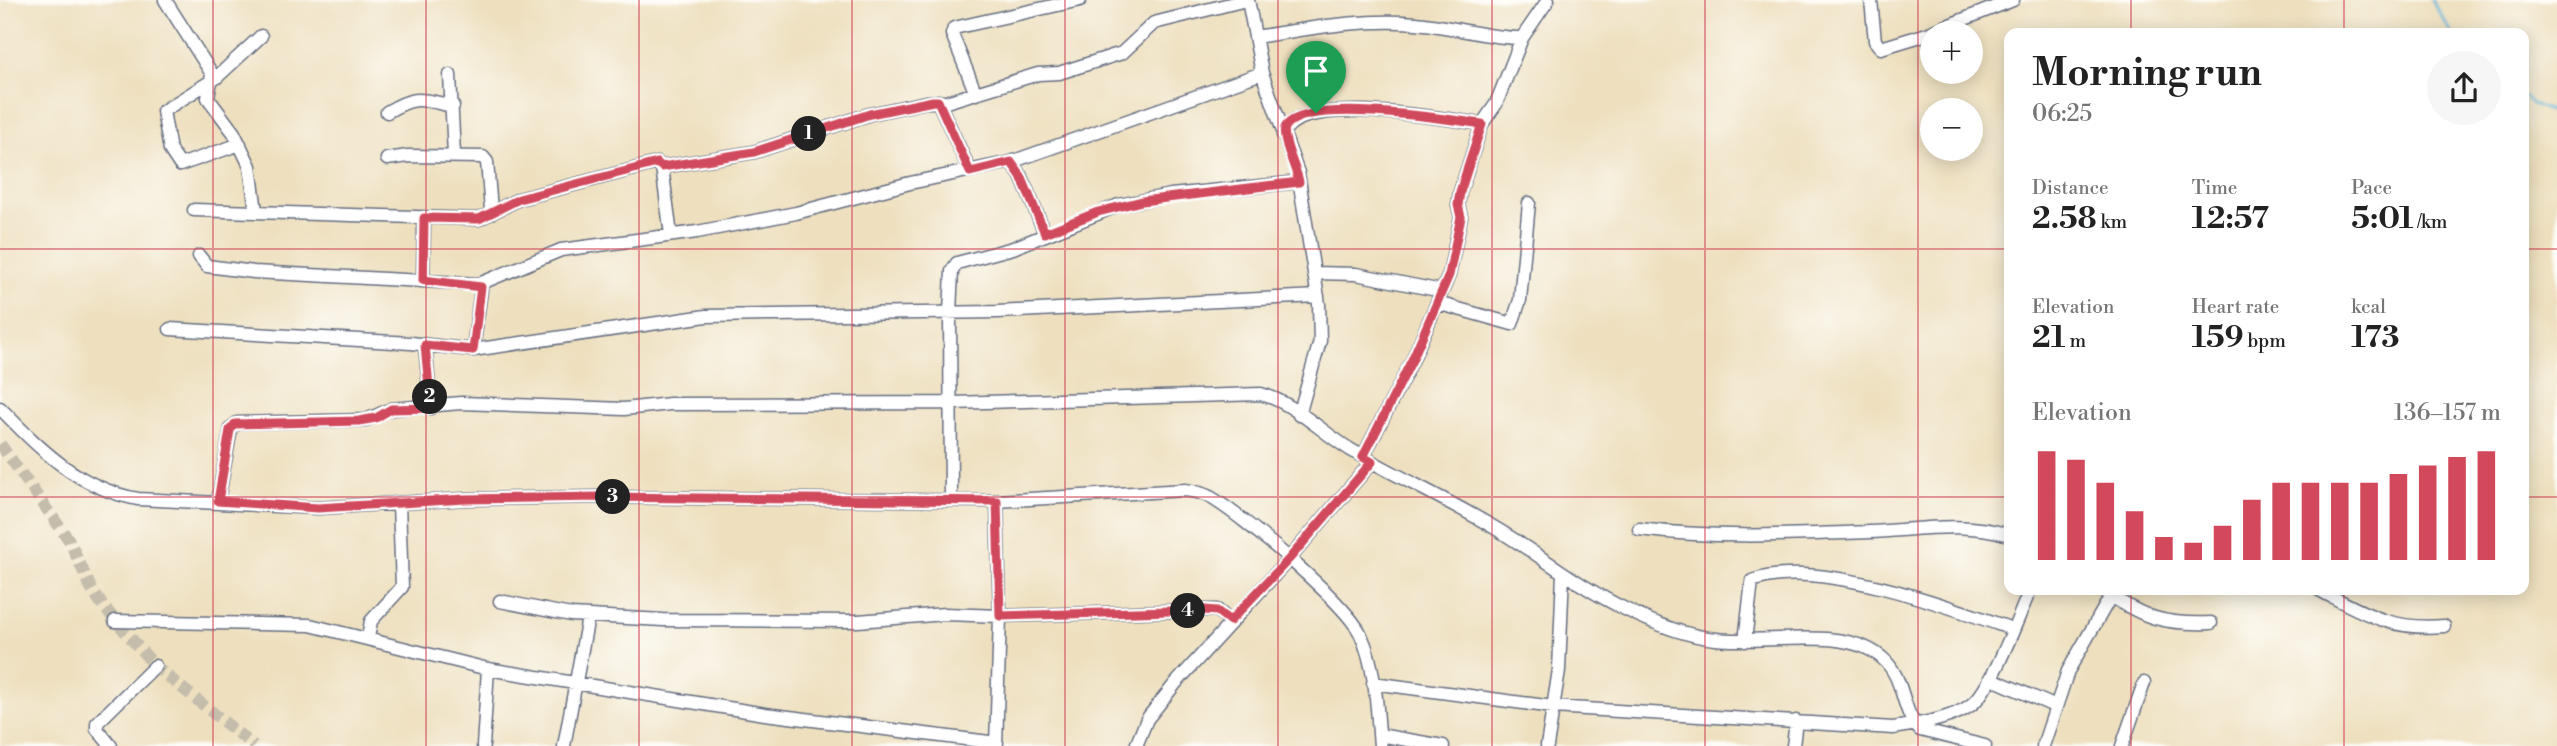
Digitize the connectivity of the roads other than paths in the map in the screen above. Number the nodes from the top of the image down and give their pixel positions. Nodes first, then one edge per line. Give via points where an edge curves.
1 (165, 0) edge
2 (1080, 0) edge
3 (1247, 0) edge
4 (1548, 0) edge
5 (1871, 0) edge
6 (2012, 0) edge
7 (261, 36) dead end
8 (1255, 37) junction
9 (1522, 38) junction
10 (1262, 73) junction
11 (450, 75) dead end
12 (211, 82) junction
13 (976, 94) junction
14 (938, 101) junction
15 (453, 106) junction
16 (387, 112) dead end
17 (1482, 124) junction
18 (1283, 135) junction
19 (240, 144) junction
20 (454, 155) junction
21 (387, 159) dead end
22 (1011, 162) junction
23 (662, 167) junction
24 (970, 172) junction
25 (1299, 182) junction
26 (1529, 203) dead end
27 (194, 210) dead end
28 (491, 210) junction
29 (256, 211) junction
30 (424, 218) junction
31 (1045, 233) junction
32 (671, 235) junction
33 (199, 256) dead end
34 (1315, 274) junction
35 (423, 280) junction
36 (479, 284) junction
37 (1318, 296) junction
38 (1439, 297) junction
39 (950, 312) junction
40 (170, 329) dead end
41 (425, 345) junction
42 (473, 350) junction
43 (953, 403) junction
44 (0, 408) edge
45 (431, 408) junction
46 (1299, 415) junction
47 (1367, 459) junction
48 (951, 500) junction
49 (218, 501) junction
50 (997, 501) junction
51 (399, 504) junction
52 (1639, 529) dead end
53 (2004, 534) edge
54 (1289, 559) junction
55 (1563, 573) junction
56 (2028, 595) edge
57 (2105, 595) edge
58 (2109, 595) edge
59 (2332, 595) edge
60 (500, 601) dead end
61 (1000, 616) junction
62 (588, 617) junction
63 (115, 621) dead end
64 (1230, 621) junction
65 (2211, 622) dead end
66 (2444, 626) dead end
67 (2012, 629) junction
68 (368, 638) junction
69 (1745, 641) junction
70 (155, 666) dead end
71 (488, 668) junction
72 (1990, 678) junction
73 (575, 682) junction
74 (1373, 683) junction
75 (2144, 683) dead end
76 (2054, 706) junction
77 (1553, 707) junction
78 (1796, 721) junction
79 (1913, 724) junction
80 (1380, 741) edge
81 (1967, 743) edge
82 (997, 745) edge
83 (111, 746) edge
84 (483, 746) edge
85 (564, 746) edge
86 (1136, 746) edge
87 (1443, 746) edge
88 (1547, 746) edge
89 (1793, 746) edge
90 (1985, 746) edge
91 (2043, 746) edge
92 (2122, 746) edge

1 - 12 street via 210,71
2 - 13 street via 954,28 952,34
3 - 8 street
3 - 13 street via 1154,23 1130,48 1114,56
4 - 9 street
5 - 6 street via 1875,41 1881,48
7 - 12 street
8 - 9 street via 1388,22
8 - 10 street
9 - 17 street via 1496,104
10 - 18 street
10 - 22 street
11 - 15 street
12 - 19 street via 208,98
12 - 19 street via 163,111 175,160 183,165
13 - 14 street
14 - 23 street via 870,114 754,152
14 - 24 street
15 - 16 street via 439,100 412,100
15 - 20 street
17 - 18 street via 1341,111 1298,117
17 - 38 street via 1460,192 1461,217
18 - 25 street
19 - 29 street via 250,166
20 - 21 street
20 - 28 street via 485,159
22 - 24 street
22 - 31 street
23 - 28 street via 657,163 618,172
23 - 32 street
24 - 32 street via 796,213
25 - 31 street via 1142,201
25 - 34 street
26 - 38 street via 1520,300 1512,324
27 - 29 street
28 - 30 street via 479,219
29 - 30 street
30 - 35 street
31 - 39 street via 1013,248 957,263 952,271
32 - 36 street via 561,250
33 - 35 street via 203,264 218,268
34 - 37 street
34 - 38 street via 1356,274
35 - 36 street
36 - 42 street
37 - 39 street
37 - 46 street via 1320,341
38 - 47 street
39 - 42 street via 706,316
39 - 43 street
40 - 41 street
41 - 42 street
41 - 45 street
43 - 45 street via 670,404 624,410 461,403
43 - 46 street via 1248,393 1276,400
43 - 48 street
44 - 49 street via 63,469 114,495
45 - 49 street via 391,409 359,421 235,424 230,430
46 - 47 street
47 - 54 street
47 - 55 street via 1493,527
48 - 50 street
48 - 51 street via 601,497
49 - 51 street via 318,508
50 - 54 street via 1194,491 1213,499
50 - 61 street
51 - 68 street via 402,587 371,621
52 - 53 street via 1756,537 1966,526
54 - 64 street
54 - 74 street via 1350,616 1367,649
55 - 69 street via 1626,610 1669,627
55 - 77 street
56 - 67 street
57 - 76 street
58 - 65 street via 2164,623
59 - 66 street via 2386,623
60 - 62 street
61 - 62 street via 945,614 835,622
61 - 64 street via 1205,610 1217,611
61 - 82 street
62 - 73 street
63 - 68 street via 293,624
64 - 86 street via 1147,719
67 - 69 street via 1882,587 1787,577 1752,581
67 - 72 street
68 - 71 street
69 - 79 street via 1834,640 1867,648 1884,658 1895,673
70 - 83 street via 97,723
71 - 73 street
71 - 84 street
72 - 76 street
72 - 79 street via 1980,697 1965,709
73 - 82 street via 765,714
73 - 85 street
74 - 77 street
74 - 80 street
75 - 92 street
76 - 91 street
77 - 78 street
77 - 88 street
78 - 79 street via 1893,728
78 - 89 street
79 - 81 street
80 - 87 street
81 - 90 street

